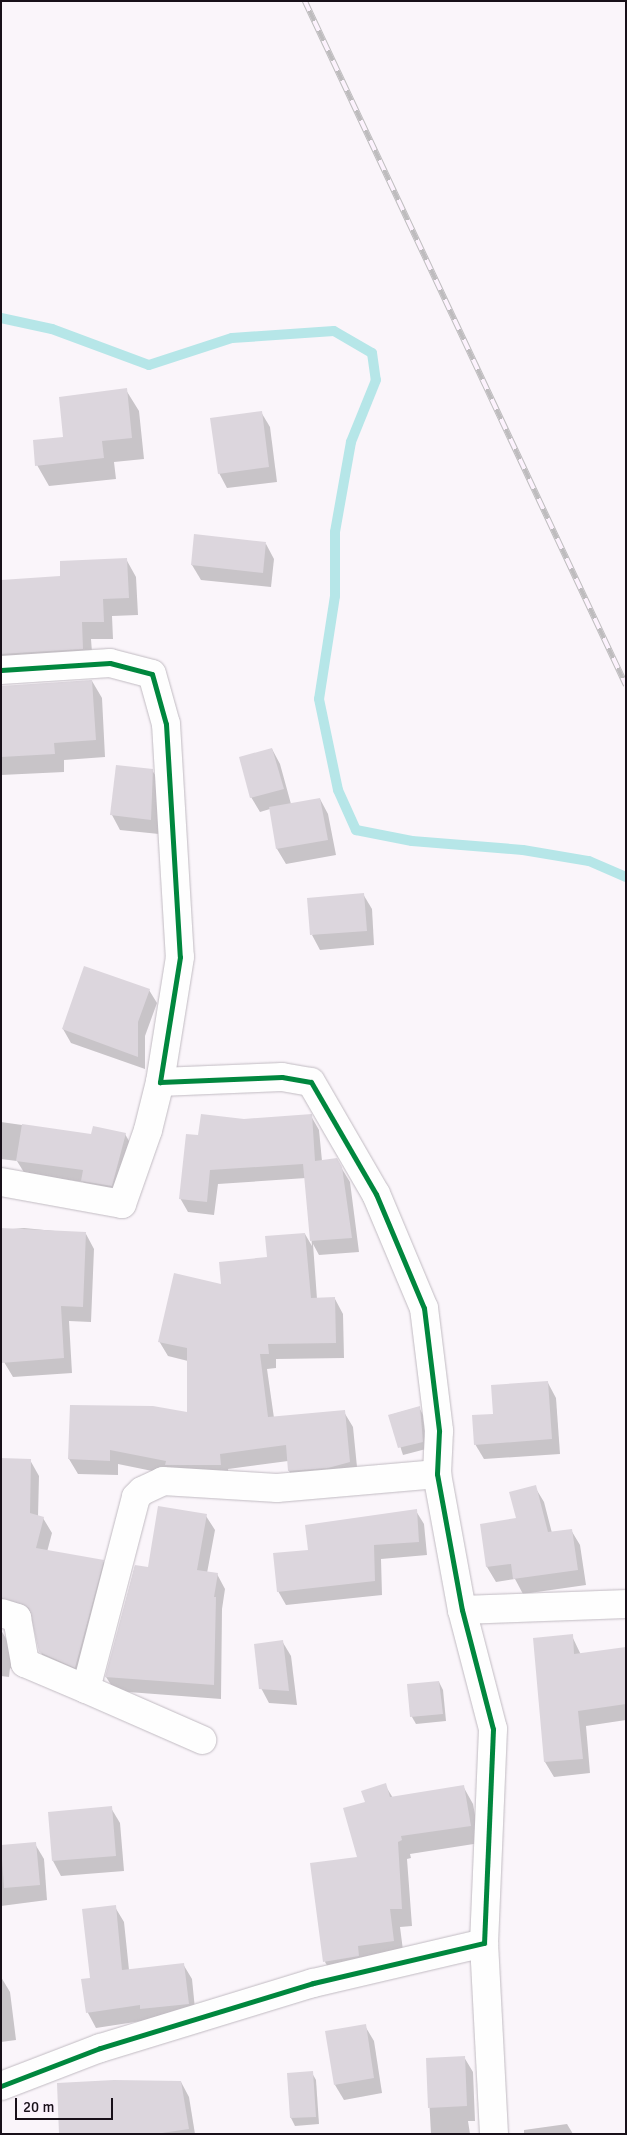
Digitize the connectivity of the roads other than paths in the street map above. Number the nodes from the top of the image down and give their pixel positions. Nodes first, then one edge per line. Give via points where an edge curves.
1 (1, 670) edge
2 (160, 1082) junction
3 (1, 1182) edge
4 (437, 1474) junction
5 (626, 1604) edge
6 (462, 1610) junction
7 (1, 1613) edge
8 (86, 1689) junction
9 (202, 1740) dead end
10 (484, 1942) junction
11 (1, 2086) edge
12 (494, 2134) edge

1 - 2 street via 110,663 152,674 166,724 180,957
2 - 3 street via 148,1130 122,1204
2 - 4 street via 282,1076 311,1082 376,1194 424,1308 438,1431
4 - 6 street
4 - 8 street via 277,1488 163,1481 142,1491 136,1497
5 - 6 street
6 - 10 street via 493,1729
7 - 8 street via 17,1618 25,1663
8 - 9 street
10 - 11 street via 313,1983 100,2048
10 - 12 street

